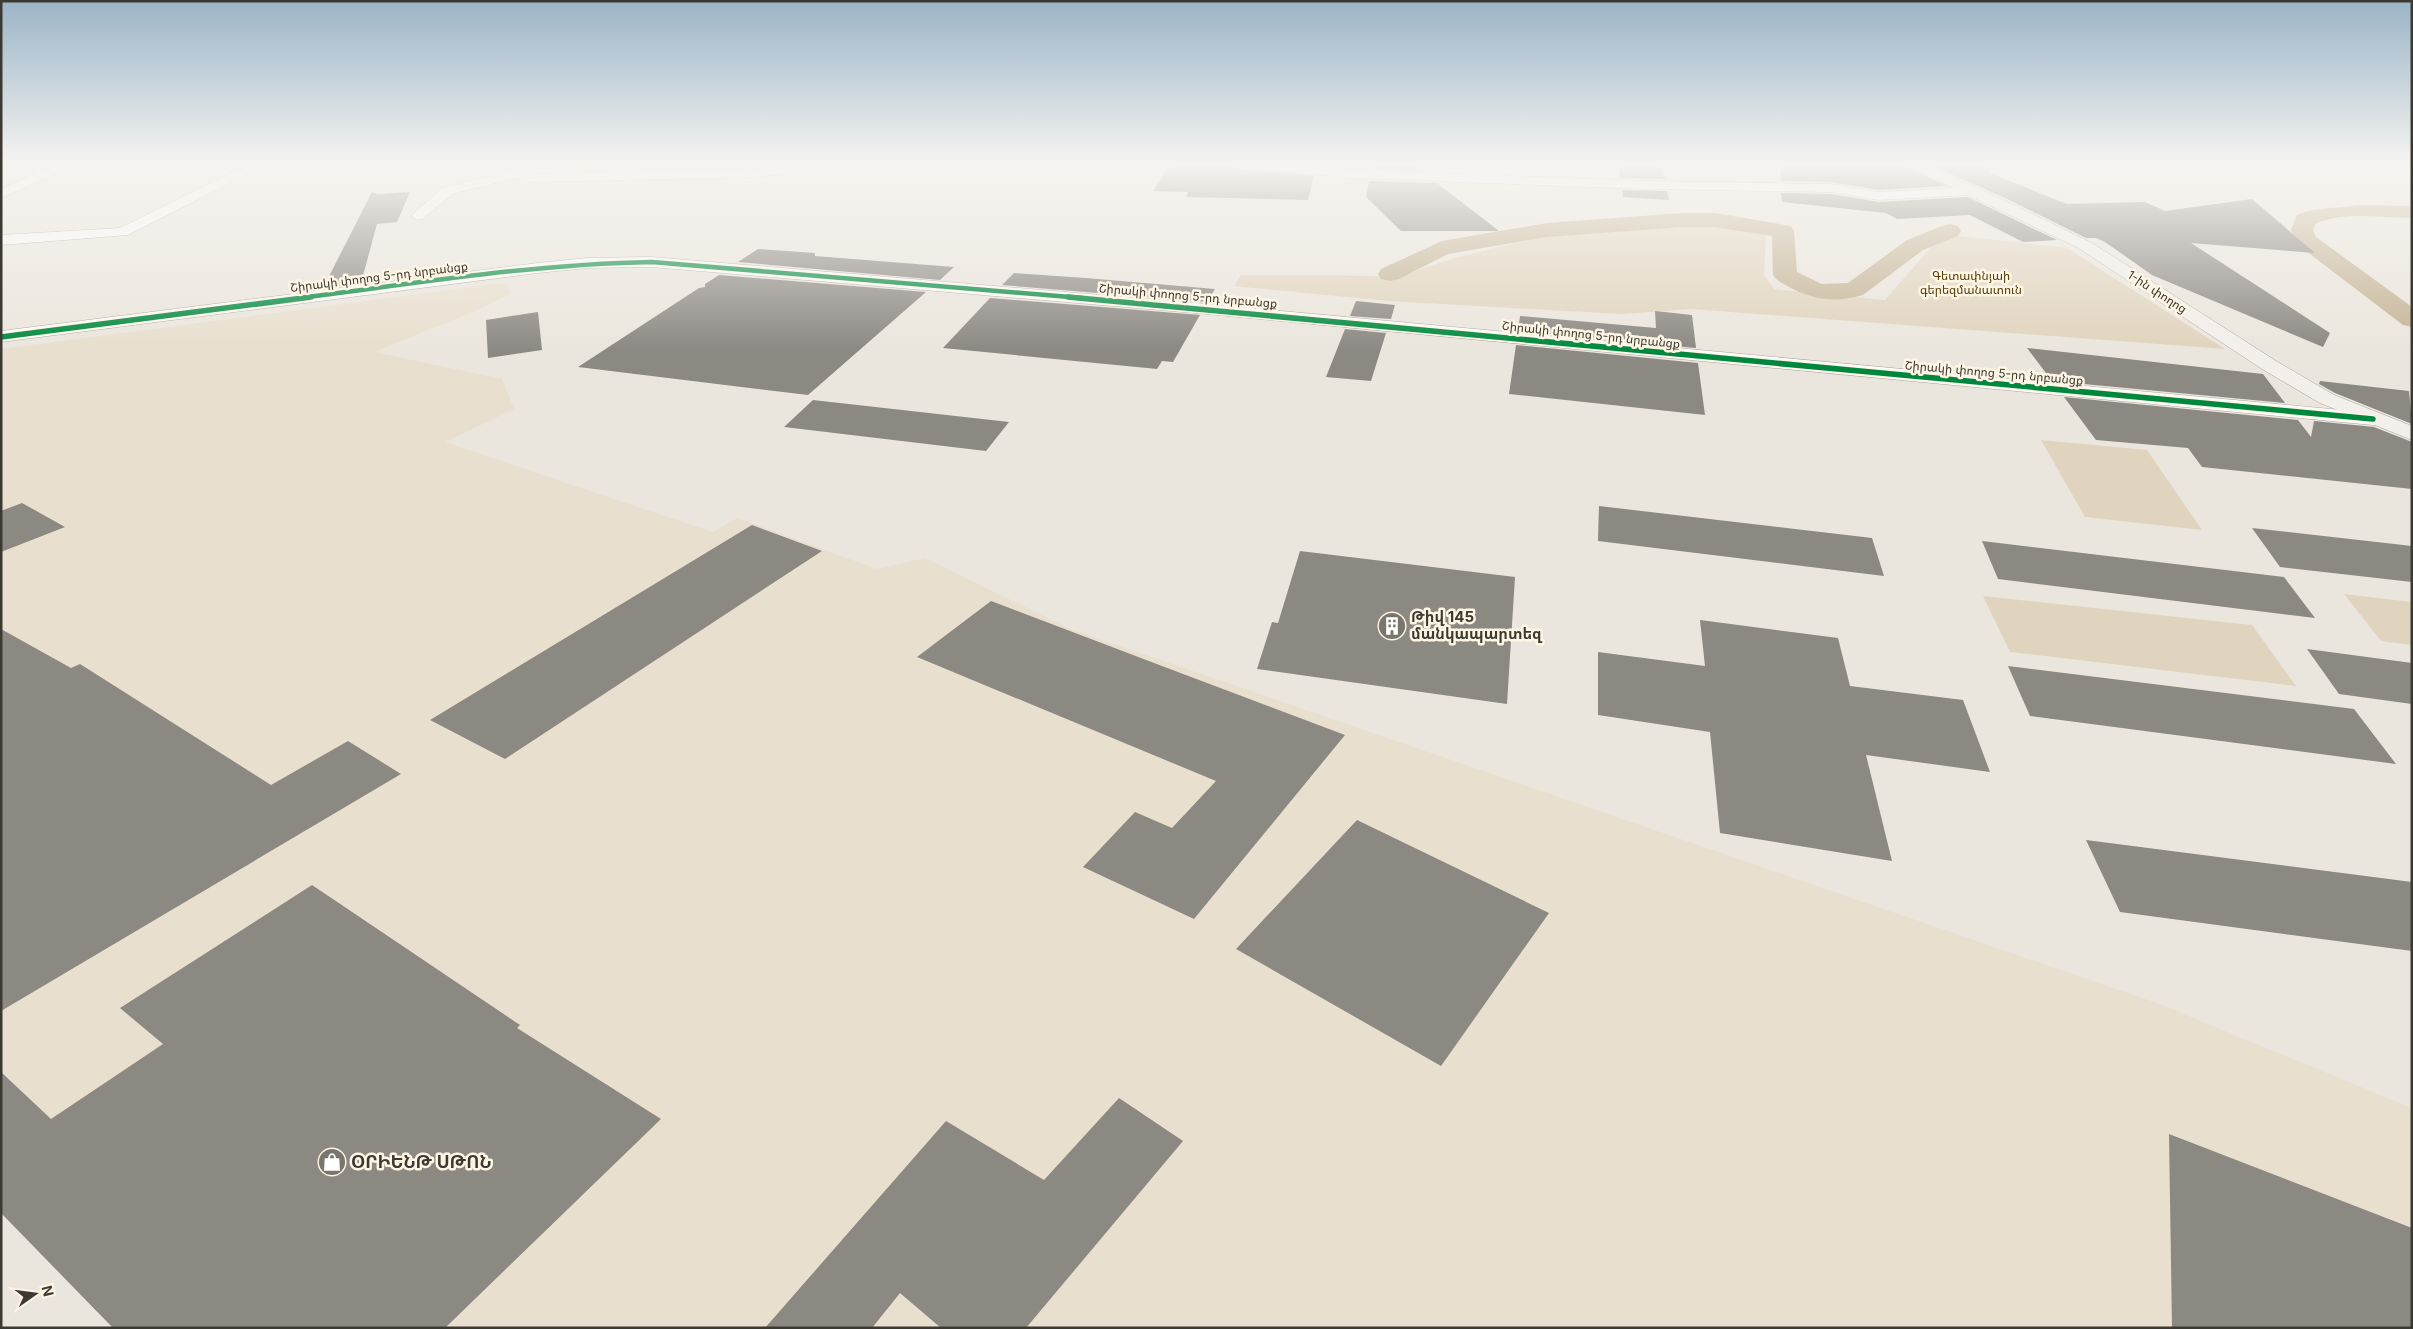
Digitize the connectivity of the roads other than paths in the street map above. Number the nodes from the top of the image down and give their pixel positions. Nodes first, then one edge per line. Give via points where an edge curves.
1 (137, 225) edge
2 (2042, 225) edge
3 (1, 240) edge
4 (1, 337) edge
5 (2373, 419) junction
6 (2412, 434) edge

1 - 3 street via 123,232
2 - 5 main road, 1-ին փողոց via 2086,246 2326,399
4 - 5 street, Շիրակի փողոց 5-րդ նրբանցք via 538,268 652,262 1168,305
5 - 6 main road, Շիրակի փողոց 5-րդ նրբանցք

